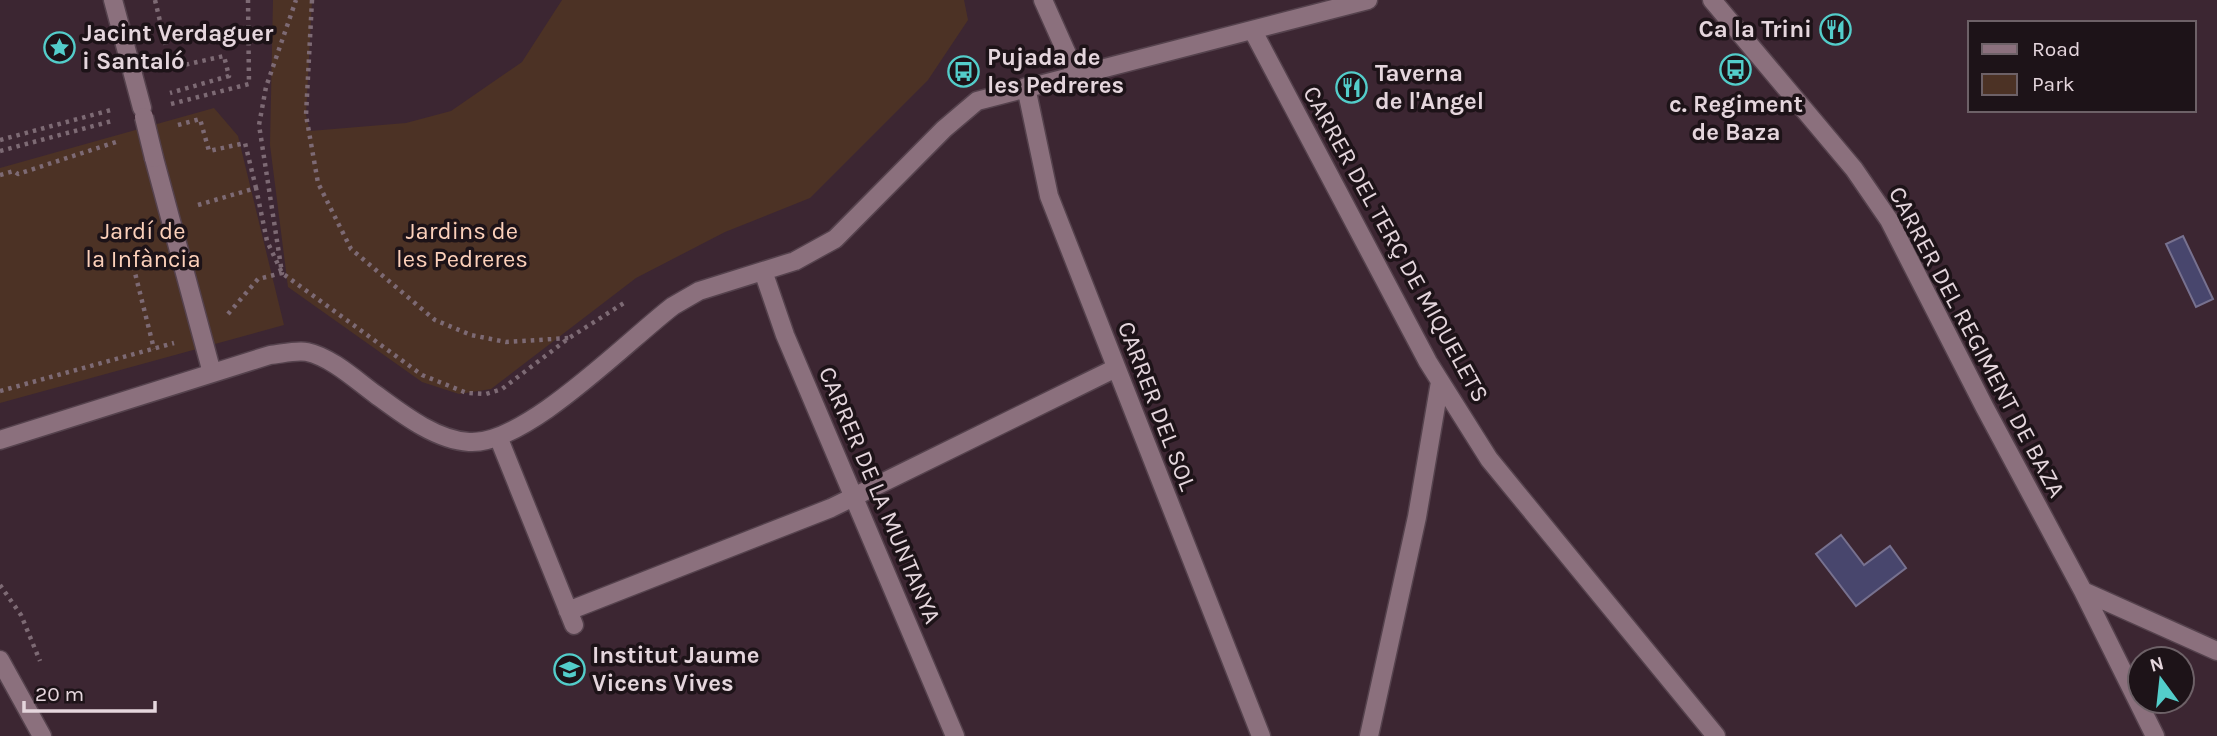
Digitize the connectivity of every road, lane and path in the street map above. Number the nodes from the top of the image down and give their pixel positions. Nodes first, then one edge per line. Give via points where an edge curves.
1 (113, 0) edge
2 (155, 0) edge
3 (248, 0) edge
4 (296, 0) edge
5 (312, 0) edge
6 (1043, 0) edge
7 (1368, 0) edge
8 (1712, 0) edge
9 (1253, 31) junction
10 (1076, 74) junction
11 (1026, 87) junction
12 (168, 94) dead end
13 (146, 109) junction
14 (120, 119) dead end
15 (173, 126) dead end
16 (127, 138) dead end
17 (0, 140) edge
18 (0, 151) edge
19 (0, 174) edge
20 (256, 188) junction
21 (168, 213) junction
22 (148, 270) dead end
23 (763, 271) junction
24 (282, 273) junction
25 (243, 300) dead end
26 (624, 301) dead end
27 (569, 338) junction
28 (162, 347) dead end
29 (154, 349) junction
30 (1116, 368) junction
31 (212, 373) junction
32 (1440, 382) junction
33 (0, 391) edge
34 (499, 439) junction
35 (0, 440) edge
36 (854, 497) junction
37 (2083, 591) junction
38 (2217, 651) edge
39 (0, 660) edge
40 (42, 736) edge
41 (955, 736) edge
42 (1261, 736) edge
43 (1369, 736) edge
44 (1716, 736) edge
45 (2154, 736) edge

1 - 13 street
2 - 12 path via 170,68 224,56 229,76
3 - 13 path via 249,84
4 - 24 path via 270,75 259,125
5 - 27 path via 306,115 318,183 351,249 435,320 471,335 506,342
6 - 10 street
7 - 9 street
8 - 37 street, CARRER DEL REGIMENT DE BAZA via 1854,169 1889,220
9 - 10 street
9 - 32 street, CARRER DEL TERÇ DE MIQUELETS
10 - 11 street
11 - 23 street via 977,101 835,239
11 - 30 street, CARRER DEL SOL via 1049,196
13 - 17 path
13 - 21 street, bridge
14 - 18 path
15 - 20 path via 200,118 209,151 245,143
16 - 19 path via 51,165
20 - 21 path
20 - 24 path via 267,241
21 - 31 street
22 - 29 path via 145,258 132,261
23 - 34 street via 699,291 673,306 533,420
23 - 36 street, CARRER DE LA MUNTANYA
24 - 25 path via 258,279
24 - 27 path via 422,375 467,393 502,389
26 - 27 path
28 - 29 path
29 - 33 path
30 - 36 street
30 - 42 street, CARRER DEL SOL
31 - 34 street via 270,355 307,352 439,434 468,442
31 - 35 street
32 - 43 street via 1418,517
32 - 44 street, CARRER DEL TERÇ DE MIQUELETS via 1489,458
34 - 36 street via 571,618
36 - 41 street, CARRER DE LA MUNTANYA
37 - 38 street
37 - 45 street, CARRER DEL REGIMENT DE BAZA
39 - 40 street

